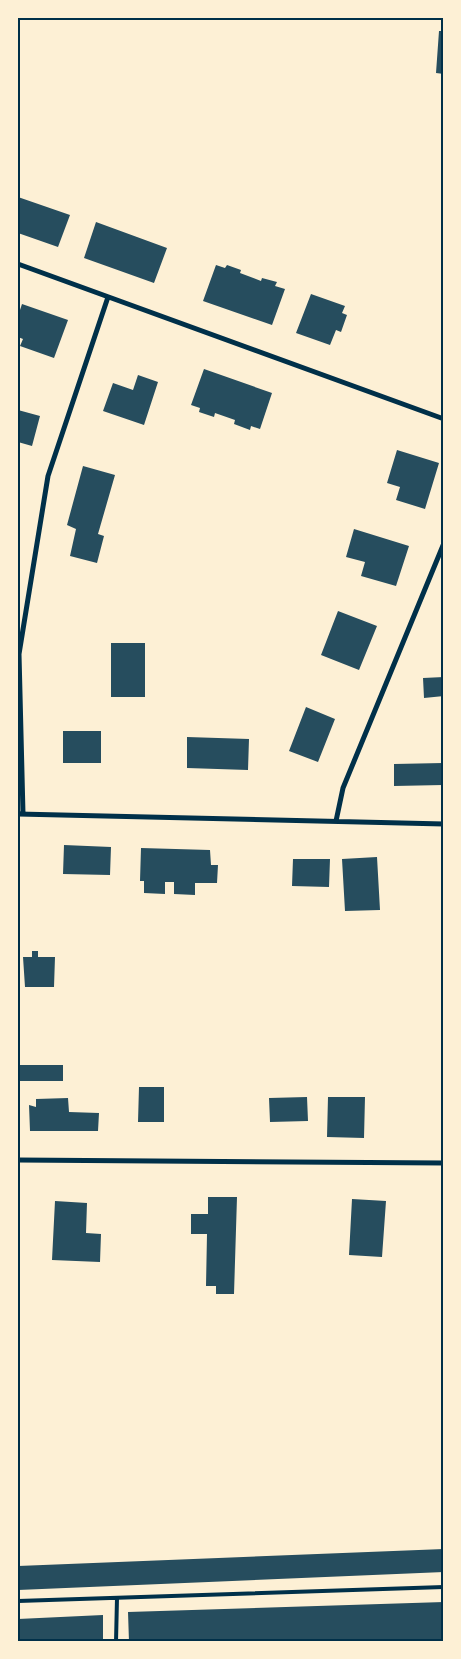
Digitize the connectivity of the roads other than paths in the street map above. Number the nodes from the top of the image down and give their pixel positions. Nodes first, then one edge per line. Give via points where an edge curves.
1 (18, 264) edge
2 (108, 297) junction
3 (444, 419) edge
4 (444, 543) edge
5 (20, 814) edge
6 (336, 821) junction
7 (444, 824) edge
8 (18, 1160) edge
9 (444, 1163) edge
10 (444, 1587) edge
11 (116, 1598) junction
12 (18, 1601) edge
13 (116, 1642) edge

1 - 2 street
2 - 3 street
2 - 5 street via 46,485 19,654
4 - 6 street via 348,776
5 - 6 street
6 - 7 street
8 - 9 street
10 - 11 lane
11 - 12 lane
11 - 13 lane

